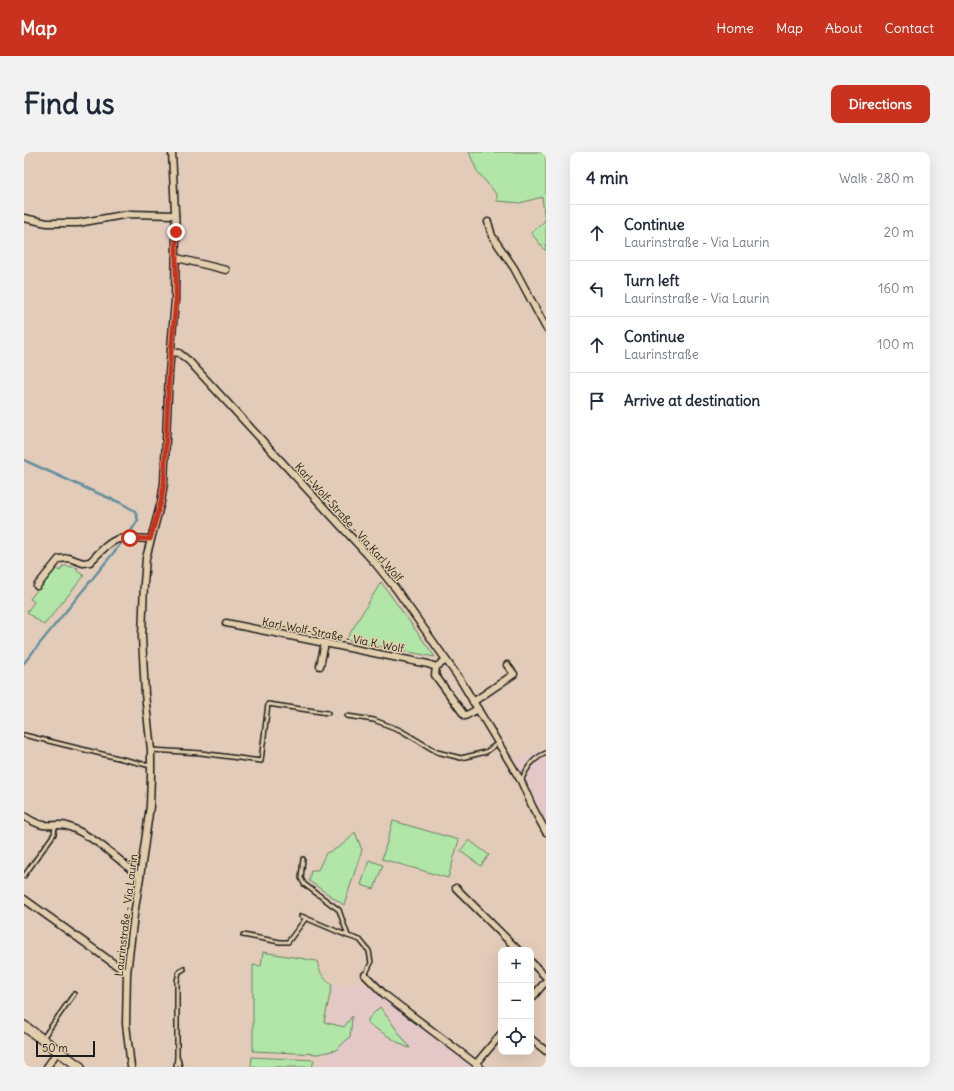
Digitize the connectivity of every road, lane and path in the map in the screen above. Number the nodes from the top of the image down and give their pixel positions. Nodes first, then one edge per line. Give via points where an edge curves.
1 (172, 152) edge
2 (175, 215) junction
3 (24, 218) edge
4 (488, 222) dead end
5 (177, 258) junction
6 (226, 270) dead end
7 (546, 328) edge
8 (172, 352) junction
9 (150, 539) junction
10 (38, 586) dead end
11 (226, 623) dead end
12 (324, 643) junction
13 (446, 660) junction
14 (507, 665) dead end
15 (320, 666) dead end
16 (436, 667) junction
17 (474, 702) junction
18 (478, 709) junction
19 (328, 713) dead end
20 (347, 716) dead end
21 (24, 735) edge
22 (498, 743) junction
23 (151, 750) junction
24 (546, 753) edge
25 (151, 766) junction
26 (521, 781) junction
27 (24, 816) edge
28 (55, 826) junction
29 (546, 832) edge
30 (304, 859) dead end
31 (24, 876) edge
32 (140, 877) junction
33 (456, 888) dead end
34 (24, 899) edge
35 (301, 916) dead end
36 (306, 918) junction
37 (243, 935) dead end
38 (348, 936) junction
39 (515, 947) edge
40 (534, 965) edge
41 (184, 969) dead end
42 (128, 973) junction
43 (365, 975) joint
44 (546, 977) edge
45 (546, 981) edge
46 (74, 994) dead end
47 (534, 995) edge
48 (24, 1026) edge
49 (498, 1038) edge
50 (42, 1039) junction
51 (534, 1041) edge
52 (58, 1051) junction
53 (546, 1051) edge
54 (178, 1057) junction
55 (478, 1066) edge
56 (47, 1067) edge
57 (80, 1067) edge
58 (131, 1067) edge
59 (176, 1067) edge
60 (180, 1067) edge

1 - 2 street, Laurinstraße - Via Laurin
2 - 3 street via 129,214 78,223 47,223
2 - 5 street, Laurinstraße - Via Laurin
4 - 7 street via 492,236 514,268
5 - 6 street
5 - 8 street, Laurinstraße - Via Laurin
8 - 9 street, Laurinstraße - Via Laurin via 164,483
8 - 13 street, Karl-Wolf-Straße - Via Karl Wolf via 179,353 189,361 375,563
9 - 10 street via 120,538 90,562 59,559
9 - 23 street, Laurinstraße - Via Laurin via 146,558 142,637
11 - 12 street, Karl-Wolf-Straße - Via K. Wolf
12 - 15 street
12 - 16 street, Karl-Wolf-Straße - Via K. Wolf
13 - 16 street
13 - 17 street, Karl-Wolf-Straße - Via Karl Wolf
14 - 17 street via 514,674
16 - 18 street via 435,674 465,716
17 - 18 street, Karl-Wolf-Straße - Via Karl Wolf
18 - 22 street, Karl-Wolf-Straße - Via Karl Wolf
19 - 23 lane via 268,704 262,761
20 - 22 lane via 374,720 400,730 437,752 461,758 486,752
21 - 25 lane
22 - 26 street, Karl-Wolf-Straße - Via Karl Wolf
23 - 25 street, Laurinstraße - Via Laurin
24 - 26 lane via 530,764
25 - 32 street, Laurinstraße - Via Laurin via 150,806
26 - 29 street, Karl-Wolf-Straße - Via Karl Wolf
27 - 28 street via 42,825
28 - 31 lane via 54,834
28 - 32 street via 66,826 95,841
30 - 38 lane via 301,878 304,884 339,910
32 - 42 street, Laurinstraße - Via Laurin
33 - 39 street
34 - 42 street
35 - 36 lane
36 - 37 lane via 288,942
36 - 38 lane
38 - 43 lane via 360,940 369,951 371,963
40 - 44 street
41 - 54 lane via 179,972 177,981
42 - 58 street, Laurinstraße - Via Laurin via 126,1024
43 - 55 street via 385,995
45 - 47 street
46 - 50 lane
48 - 50 main road
49 - 55 street
50 - 52 main road
51 - 53 street
52 - 56 street
52 - 57 main road
54 - 59 lane
54 - 60 lane

